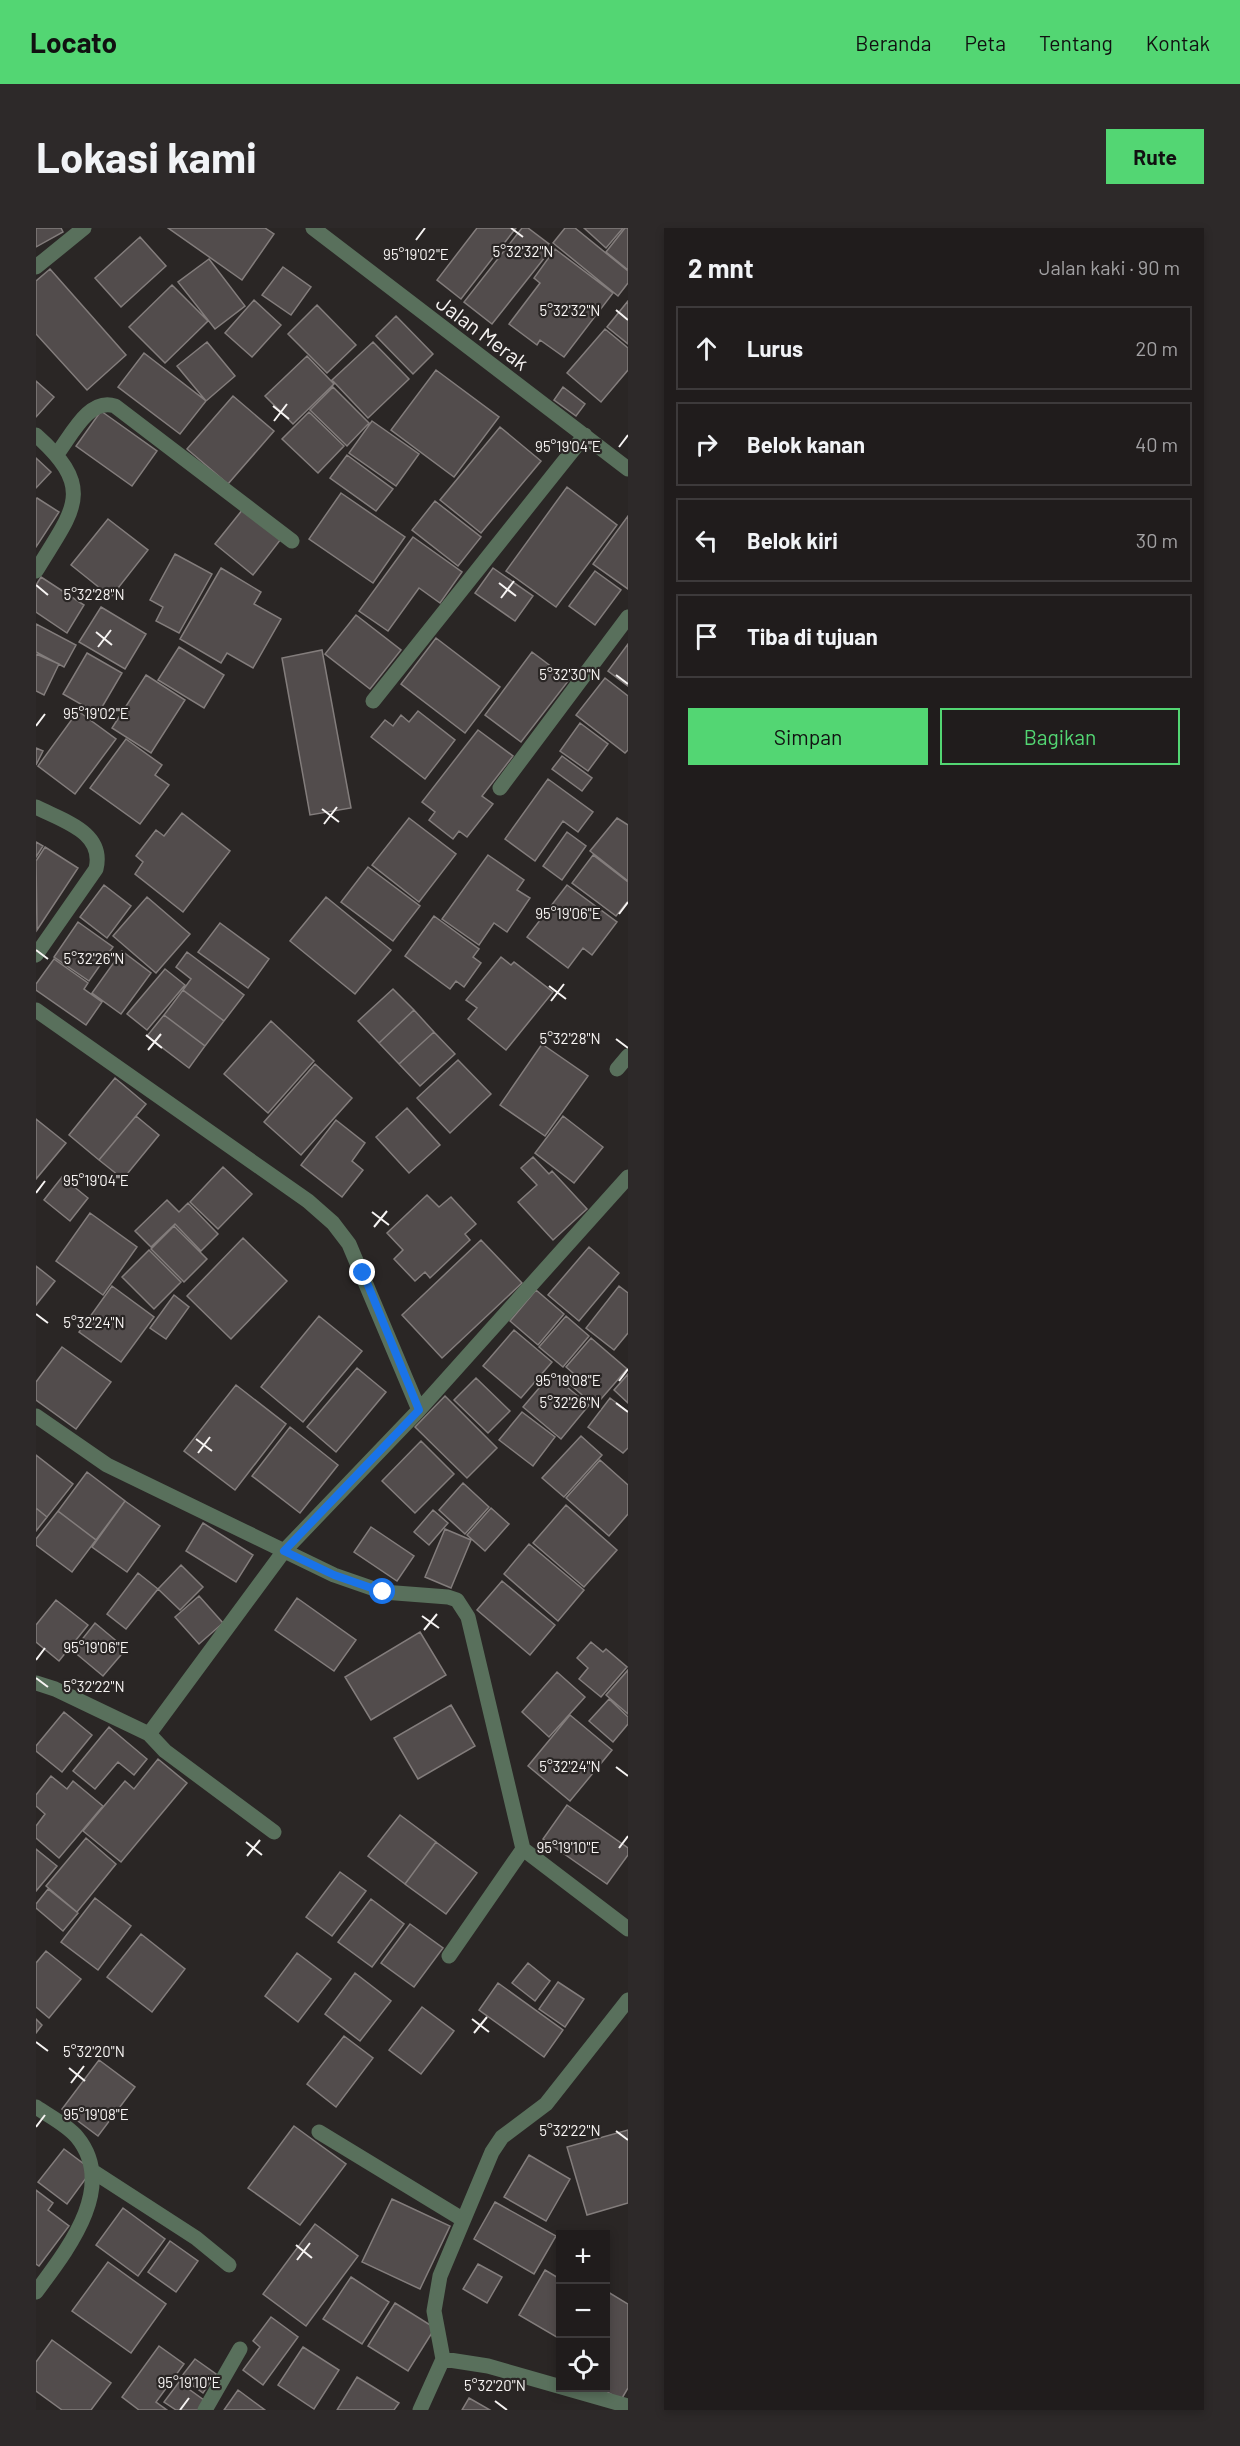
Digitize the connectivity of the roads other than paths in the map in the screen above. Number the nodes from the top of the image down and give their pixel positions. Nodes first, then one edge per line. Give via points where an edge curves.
1 (84, 228) edge
2 (313, 228) edge
3 (36, 267) edge
4 (36, 435) edge
5 (585, 435) junction
6 (57, 454) junction
7 (628, 469) edge
8 (292, 541) dead end
9 (36, 571) edge
10 (628, 617) edge
11 (373, 701) dead end
12 (500, 788) dead end
13 (36, 807) edge
14 (36, 955) edge
15 (36, 1010) edge
16 (628, 1056) edge
17 (617, 1069) dead end
18 (628, 1177) edge
19 (419, 1410) junction
20 (36, 1416) edge
21 (284, 1551) junction
22 (36, 1683) edge
23 (149, 1734) junction
24 (273, 1832) dead end
25 (523, 1849) junction
26 (628, 1929) edge
27 (449, 1956) dead end
28 (628, 2000) edge
29 (36, 2107) edge
30 (319, 2132) dead end
31 (94, 2172) junction
32 (462, 2219) junction
33 (230, 2265) dead end
34 (36, 2292) edge
35 (240, 2349) dead end
36 (443, 2359) junction
37 (628, 2406) edge
38 (205, 2410) edge
39 (420, 2410) edge

1 - 3 street
2 - 5 street, Jalan Merak
4 - 6 street
5 - 7 street, Jalan Merak
5 - 11 street
6 - 8 street via 92,409 100,404 115,406
6 - 9 street via 74,484 75,500
10 - 12 street
13 - 14 street via 83,832 94,842 100,856 96,869
15 - 19 street via 308,1201 333,1223 363,1273
16 - 17 street
18 - 19 street
19 - 21 street
20 - 21 street via 107,1465
21 - 23 street
21 - 25 street via 383,1592 448,1597 464,1608
22 - 23 street
23 - 24 street via 165,1751
25 - 26 street
25 - 27 street
28 - 32 street via 546,2104 502,2137
29 - 31 street via 75,2134 87,2151
30 - 32 street
31 - 33 street via 169,2219
31 - 34 street via 92,2194 79,2228
32 - 36 street via 440,2276 434,2311
35 - 38 street
36 - 37 street via 488,2366
36 - 39 street

